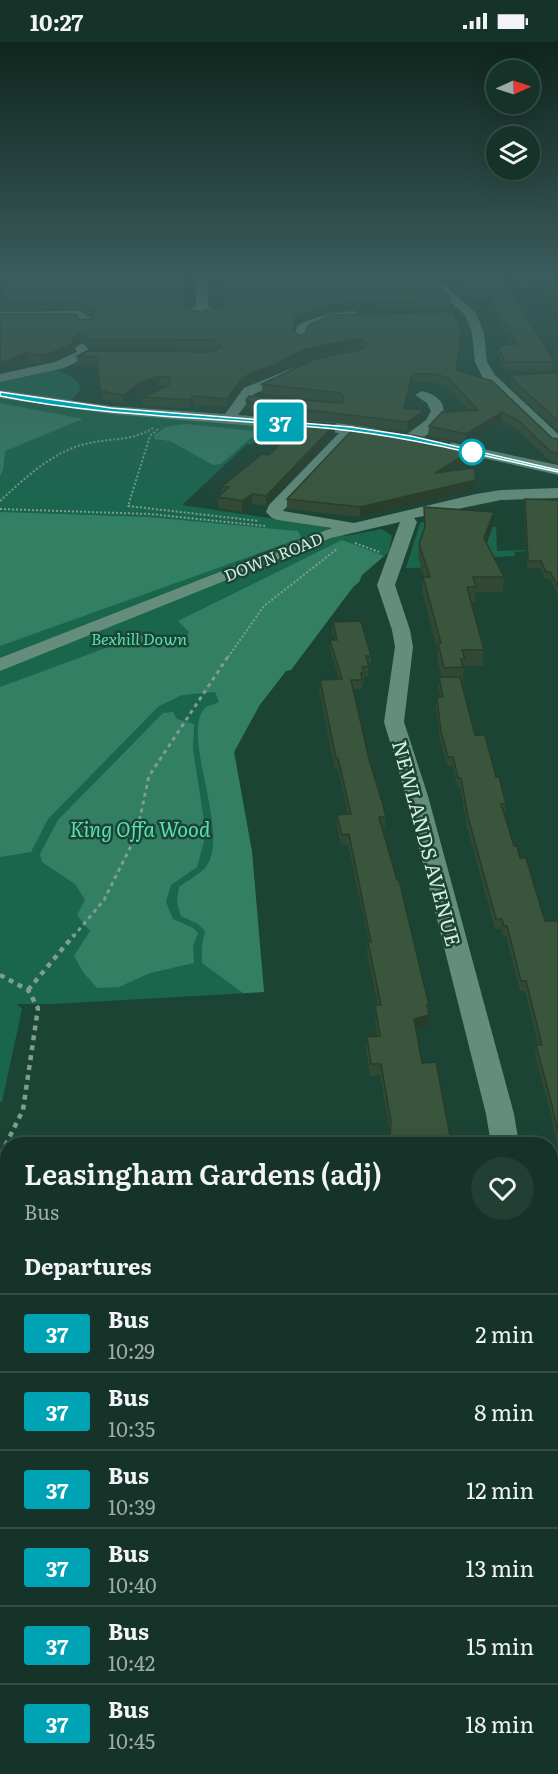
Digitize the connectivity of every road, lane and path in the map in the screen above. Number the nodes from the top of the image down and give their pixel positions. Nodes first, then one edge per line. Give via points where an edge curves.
1 (75, 357) edge
2 (480, 357) edge
3 (59, 365) junction
4 (303, 365) edge
5 (74, 374) dead end
6 (512, 377) edge
7 (0, 378) edge
8 (489, 378) junction
9 (0, 394) edge
10 (422, 394) dead end
11 (244, 397) junction
12 (141, 398) edge
13 (265, 399) edge
14 (125, 411) junction
15 (229, 418) junction
16 (162, 421) dead end
17 (163, 426) dead end
18 (351, 429) junction
19 (411, 438) junction
20 (558, 442) edge
21 (558, 470) edge
22 (558, 493) edge
23 (0, 501) edge
24 (0, 509) edge
25 (404, 517) junction
26 (264, 522) dead end
27 (378, 522) junction
28 (266, 526) dead end
29 (350, 533) junction
30 (326, 534) junction
31 (398, 550) junction
32 (0, 665) edge
33 (0, 975) edge
34 (28, 990) junction
35 (10, 1137) edge
36 (504, 1137) edge

1 - 3 street
2 - 8 street
3 - 5 street
3 - 7 street
4 - 11 street
6 - 8 street
8 - 20 street
9 - 14 street
10 - 19 street via 434,399 438,415
11 - 13 street
11 - 15 street
12 - 14 street
14 - 15 street
15 - 18 street
16 - 23 path via 144,435 83,444 61,453 42,464
17 - 26 path via 150,436 128,506
18 - 19 street
18 - 29 street via 274,512
19 - 21 street
22 - 25 street, DOWN ROAD via 501,495
24 - 28 path via 150,514
25 - 27 street, DOWN ROAD
25 - 31 street, NEWLANDS AVENUE via 409,522
27 - 29 street, DOWN ROAD
27 - 31 street
29 - 30 street, DOWN ROAD
29 - 30 path
29 - 31 path
29 - 34 path via 264,606 149,776 136,836 104,900
30 - 32 street, DOWN ROAD
31 - 36 street, NEWLANDS AVENUE via 386,585 404,647 394,722 426,830
33 - 34 path
34 - 35 path via 38,1008 23,1110

